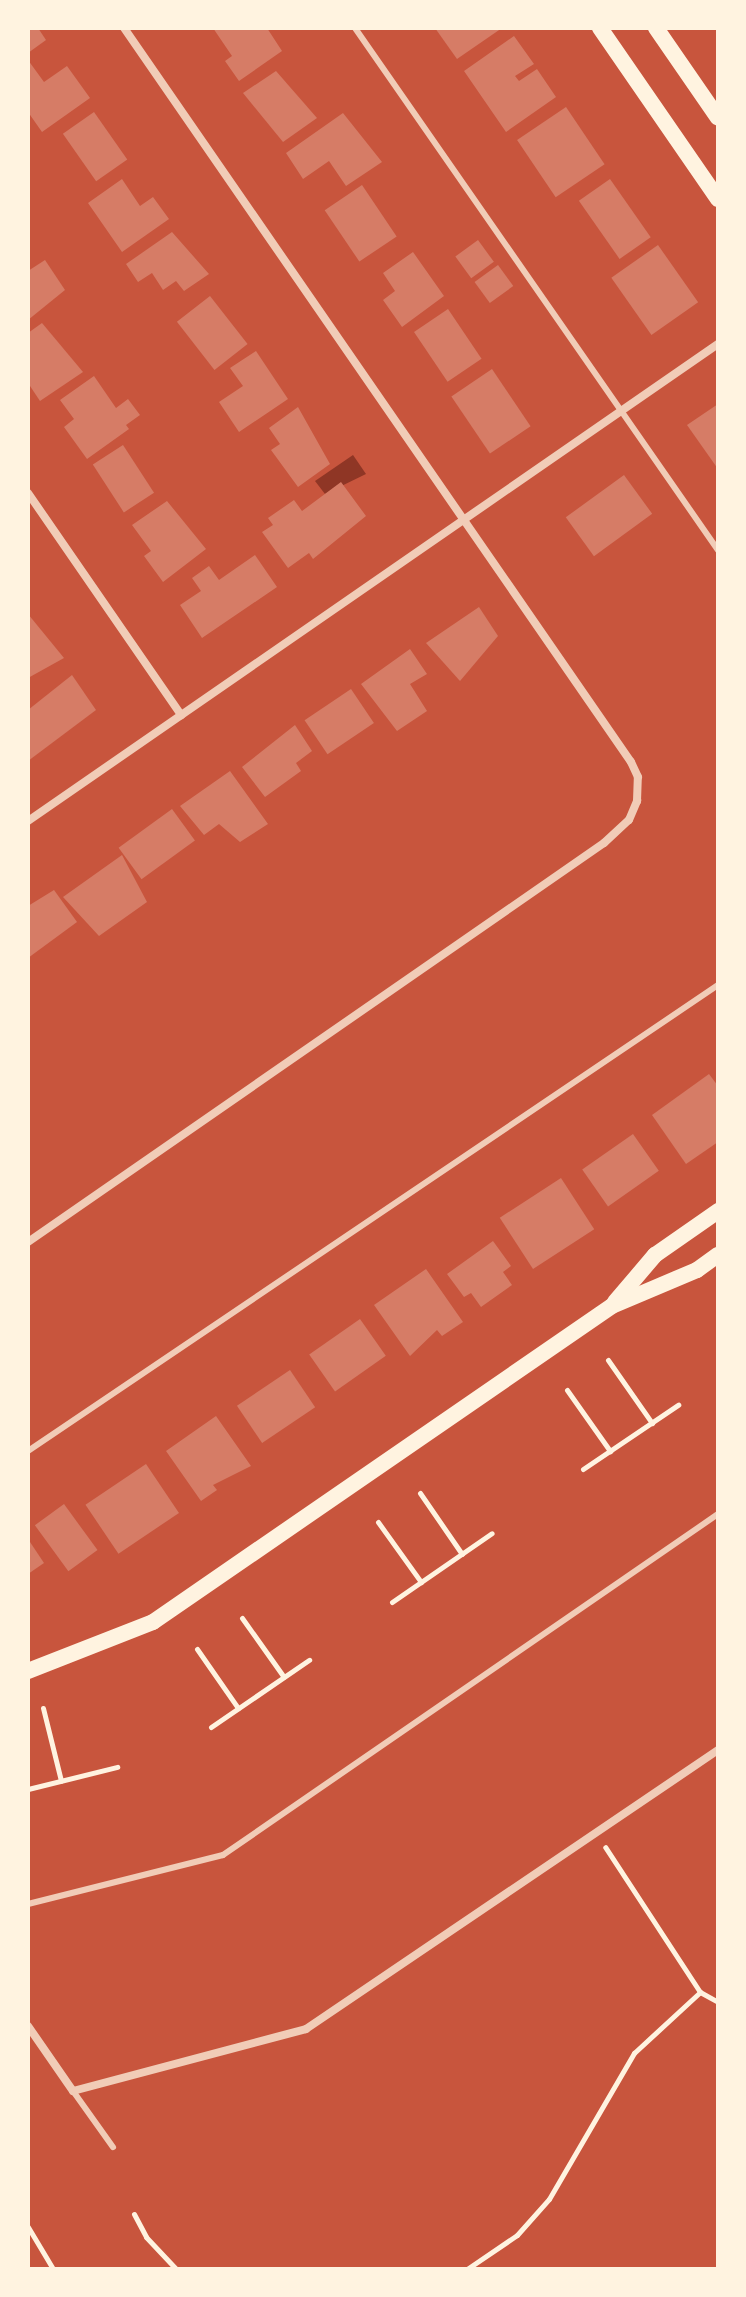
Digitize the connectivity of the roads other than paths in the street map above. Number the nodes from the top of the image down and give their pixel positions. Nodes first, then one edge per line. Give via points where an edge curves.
1 (124, 28) edge
2 (355, 28) edge
3 (600, 28) edge
4 (656, 28) edge
5 (718, 118) edge
6 (718, 199) edge
7 (718, 344) edge
8 (621, 411) junction
9 (28, 493) edge
10 (463, 522) junction
11 (718, 550) edge
12 (181, 715) junction
13 (28, 821) edge
14 (718, 985) edge
15 (718, 1211) edge
16 (28, 1242) edge
17 (718, 1255) edge
18 (612, 1306) junction
19 (28, 1451) edge
20 (718, 1514) edge
21 (28, 1671) edge
22 (718, 1750) edge
23 (28, 1904) edge
24 (28, 2026) edge
25 (73, 2091) junction
26 (113, 2147) dead end

1 - 10 street
2 - 8 lane
3 - 6 main road
4 - 5 main road
7 - 8 street
8 - 10 street
8 - 11 lane
9 - 12 street
10 - 12 street
10 - 16 street via 631,762 638,777 629,820 604,843
12 - 13 street
14 - 19 lane
15 - 18 main road via 655,1255
17 - 18 main road via 697,1270
18 - 21 main road via 153,1622
20 - 23 lane via 223,1855
22 - 25 street via 306,2029
24 - 25 street
25 - 26 lane

